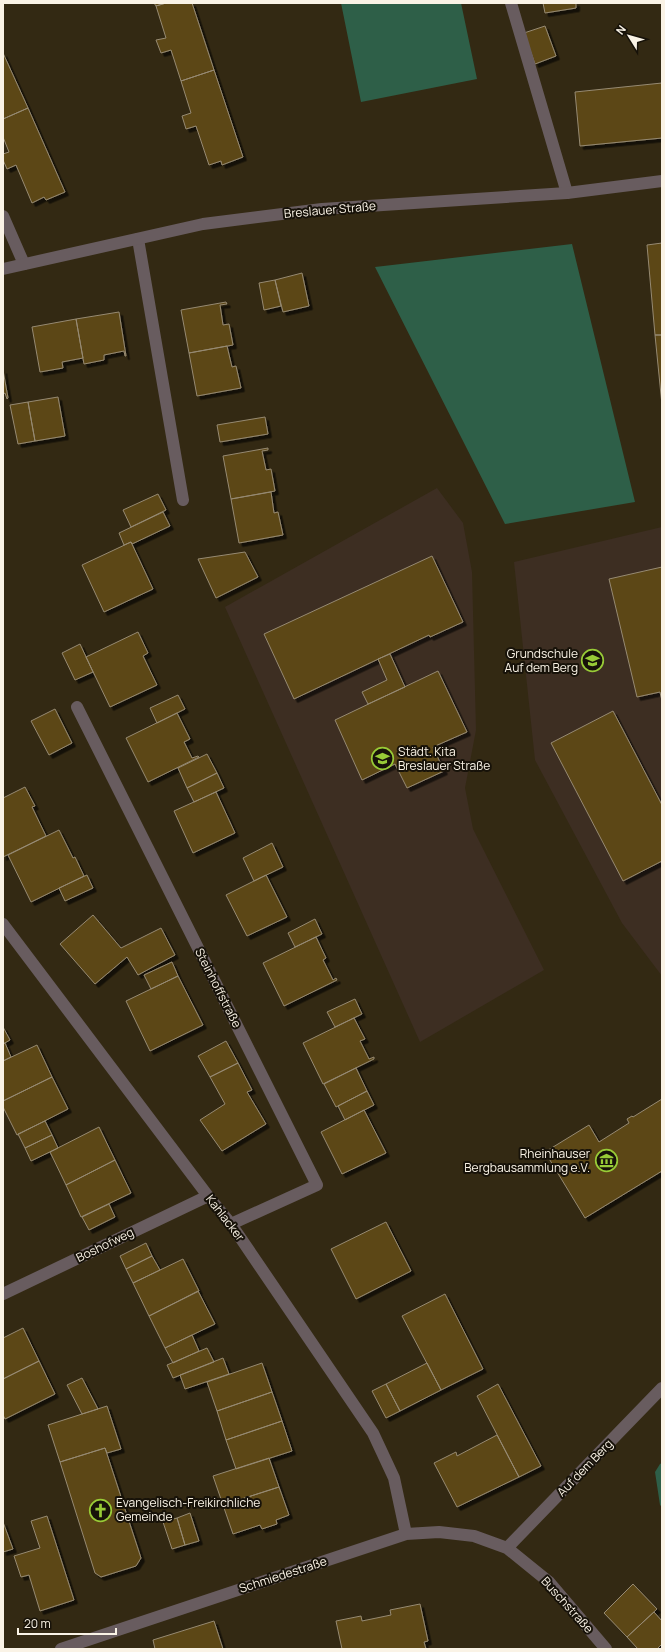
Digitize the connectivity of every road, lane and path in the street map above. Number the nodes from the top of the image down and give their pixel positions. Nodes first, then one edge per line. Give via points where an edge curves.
1 (511, 3) edge
2 (662, 182) edge
3 (567, 194) junction
4 (3, 216) edge
5 (138, 239) junction
6 (24, 264) junction
7 (3, 269) edge
8 (183, 500) dead end
9 (77, 707) dead end
10 (3, 924) edge
11 (208, 1196) junction
12 (231, 1224) junction
13 (3, 1294) edge
14 (662, 1388) edge
15 (406, 1534) junction
16 (507, 1548) junction
17 (60, 1649) edge
18 (606, 1649) edge

1 - 3 street
2 - 3 street, Breslauer Straße
3 - 5 street, Breslauer Straße via 322,209 204,224
4 - 6 street
5 - 6 street, Breslauer Straße
5 - 8 street
6 - 7 street, Breslauer Straße
9 - 12 street, Steinhoffstraße via 317,1185
10 - 11 street, Kahlacker
11 - 12 street, Kahlacker
11 - 13 street, Boshofweg
12 - 15 street, Kahlacker via 373,1433 394,1478
14 - 16 street, Auf dem Berg
15 - 16 street, Schmiedestraße via 439,1532 474,1536
15 - 17 street, Schmiedestraße
16 - 18 street, Buschstraße via 550,1582

